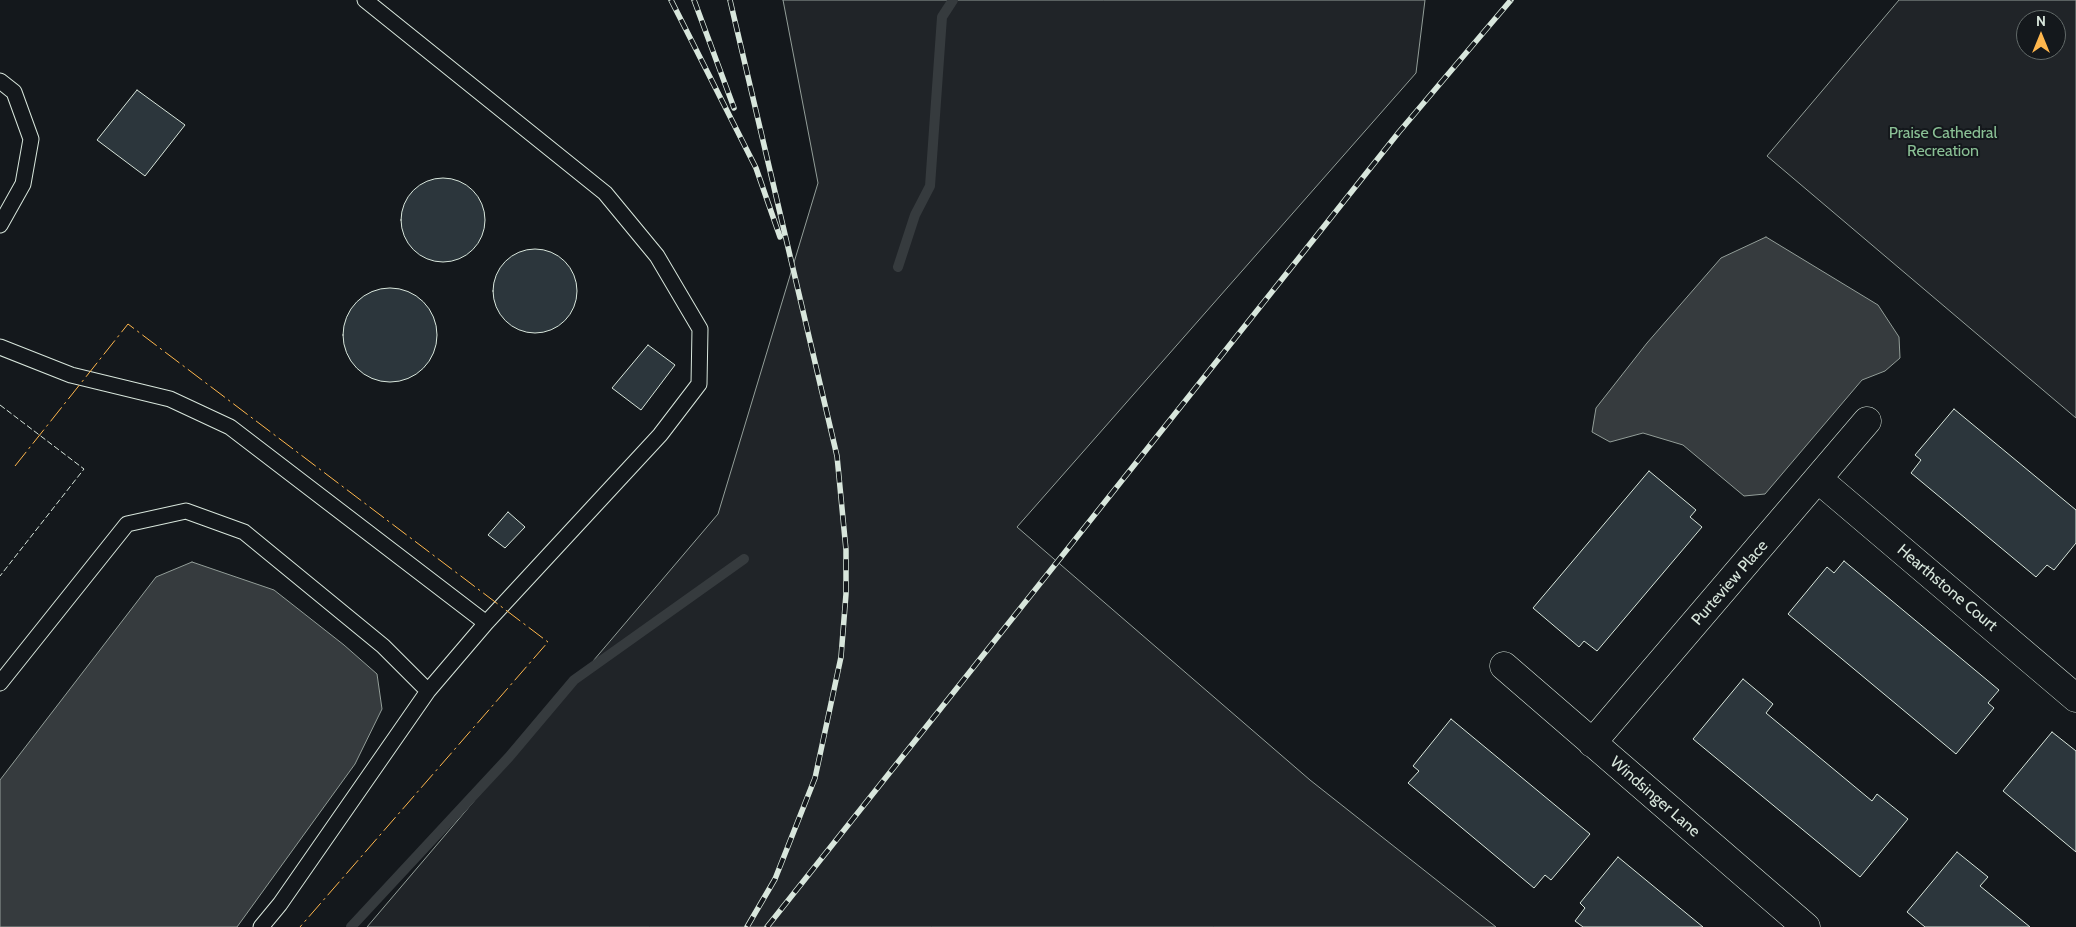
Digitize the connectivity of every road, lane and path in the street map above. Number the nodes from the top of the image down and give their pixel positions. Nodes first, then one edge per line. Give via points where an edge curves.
1 (365, 0) edge
2 (0, 81) edge
3 (0, 225) edge
4 (0, 348) edge
5 (1867, 421) dead end
6 (1818, 479) junction
7 (486, 623) junction
8 (1504, 666) dead end
9 (0, 683) edge
10 (428, 691) junction
11 (2076, 698) edge
12 (1592, 743) junction
13 (261, 927) edge
14 (1806, 927) edge

1 - 7 lane via 605,193 658,256 700,328 699,384 660,435
2 - 3 lane via 14,92 31,139 23,184
4 - 7 lane via 71,375 170,399 230,427
5 - 6 street, Purteview Place
6 - 11 street, Hearthstone Court
6 - 12 street, Purteview Place
7 - 10 lane
8 - 12 street, Windsinger Lane
9 - 10 lane via 127,524 186,511 244,532 383,646
10 - 13 lane
12 - 14 street, Windsinger Lane

